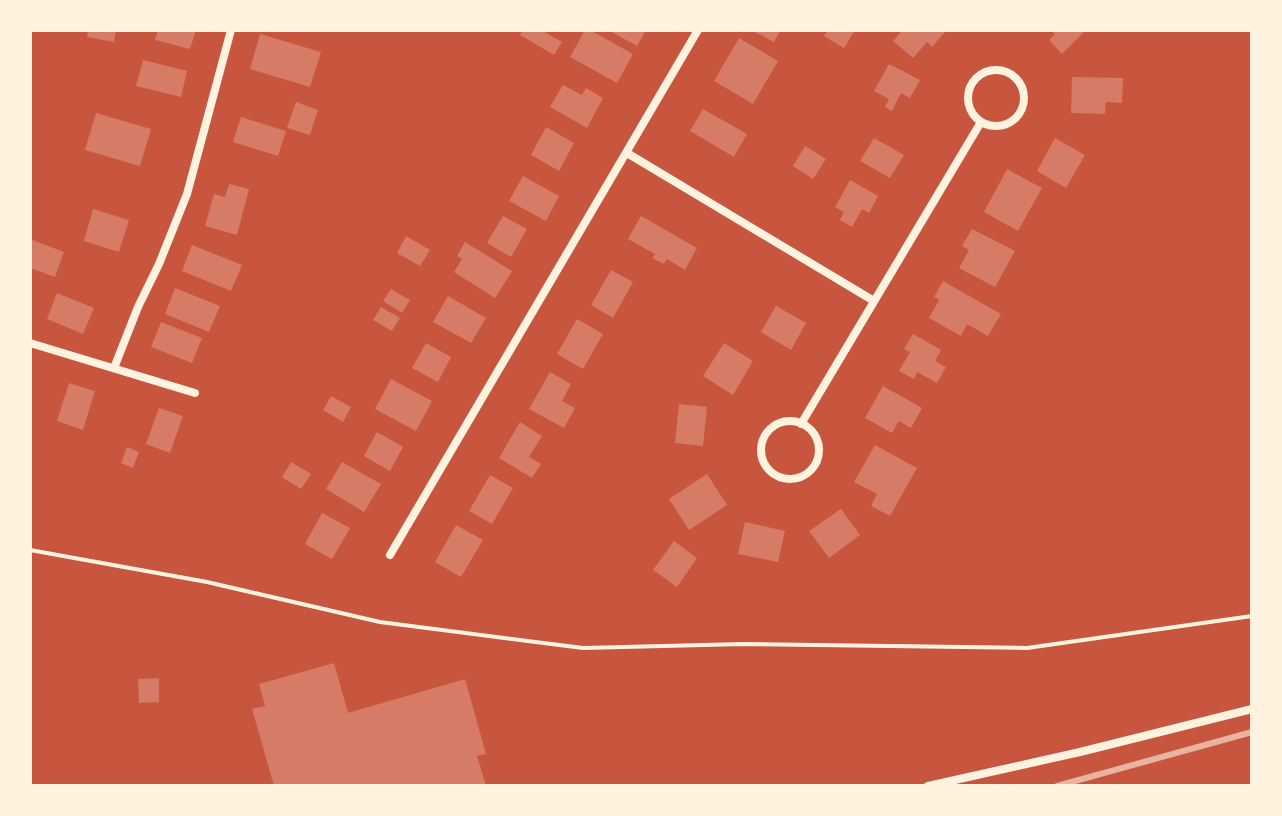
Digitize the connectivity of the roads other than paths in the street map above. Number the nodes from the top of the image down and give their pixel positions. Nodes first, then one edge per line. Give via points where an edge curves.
1 (231, 30) edge
2 (698, 30) edge
3 (981, 122) junction
4 (627, 153) junction
5 (874, 301) junction
6 (30, 343) edge
7 (114, 368) junction
8 (195, 393) dead end
9 (801, 424) junction
10 (390, 555) dead end
11 (1252, 709) edge
12 (928, 786) edge

1 - 7 street via 187,194
2 - 4 street
3 - 3 street via 1002,126 1015,119 1024,100 1016,78 989,71 974,81 968,98
3 - 5 street
4 - 5 street
4 - 10 street
5 - 9 street
6 - 7 street
7 - 8 street
9 - 9 street via 783,422 763,440 762,458 781,478 800,478 815,465 816,437
11 - 12 street

